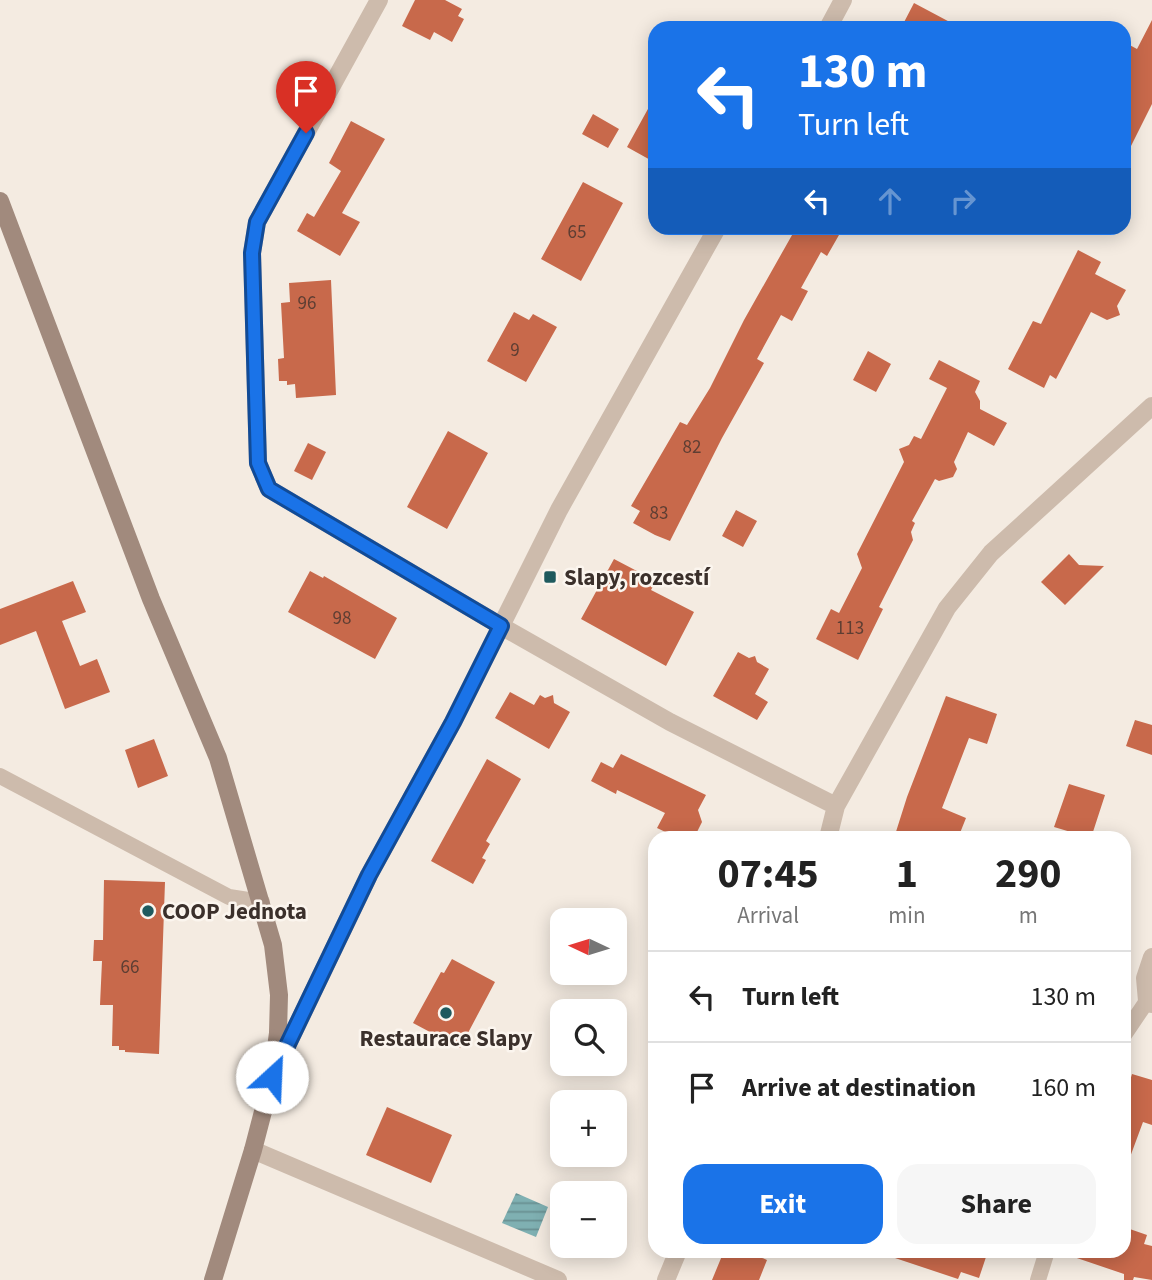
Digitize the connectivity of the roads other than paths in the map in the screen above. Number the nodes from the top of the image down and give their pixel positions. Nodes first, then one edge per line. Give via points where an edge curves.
1 (379, 0) edge
2 (843, 0) edge
3 (832, 21) edge
4 (0, 201) edge
5 (713, 235) edge
6 (1152, 406) edge
7 (501, 626) junction
8 (0, 776) edge
9 (836, 806) junction
10 (830, 831) edge
11 (262, 902) junction
12 (1152, 957) edge
13 (1150, 1003) edge
14 (1131, 1026) edge
15 (272, 1077) junction
16 (253, 1150) junction
17 (675, 1258) edge
18 (1046, 1258) edge
19 (213, 1280) edge
20 (558, 1280) edge
21 (666, 1280) edge
22 (1039, 1280) edge

1 - 7 street via 257,222 252,253 258,463 269,489
2 - 3 street
4 - 11 main road via 151,599 218,758
5 - 7 street via 559,510
6 - 9 street via 991,553 947,608
7 - 9 street via 670,722
7 - 15 street via 369,875
8 - 11 lane via 229,897
9 - 10 street
11 - 15 main road via 274,945 279,995
12 - 13 street via 1145,978
13 - 14 lane
15 - 16 main road
16 - 19 main road
16 - 20 street
17 - 21 street
18 - 22 lane

